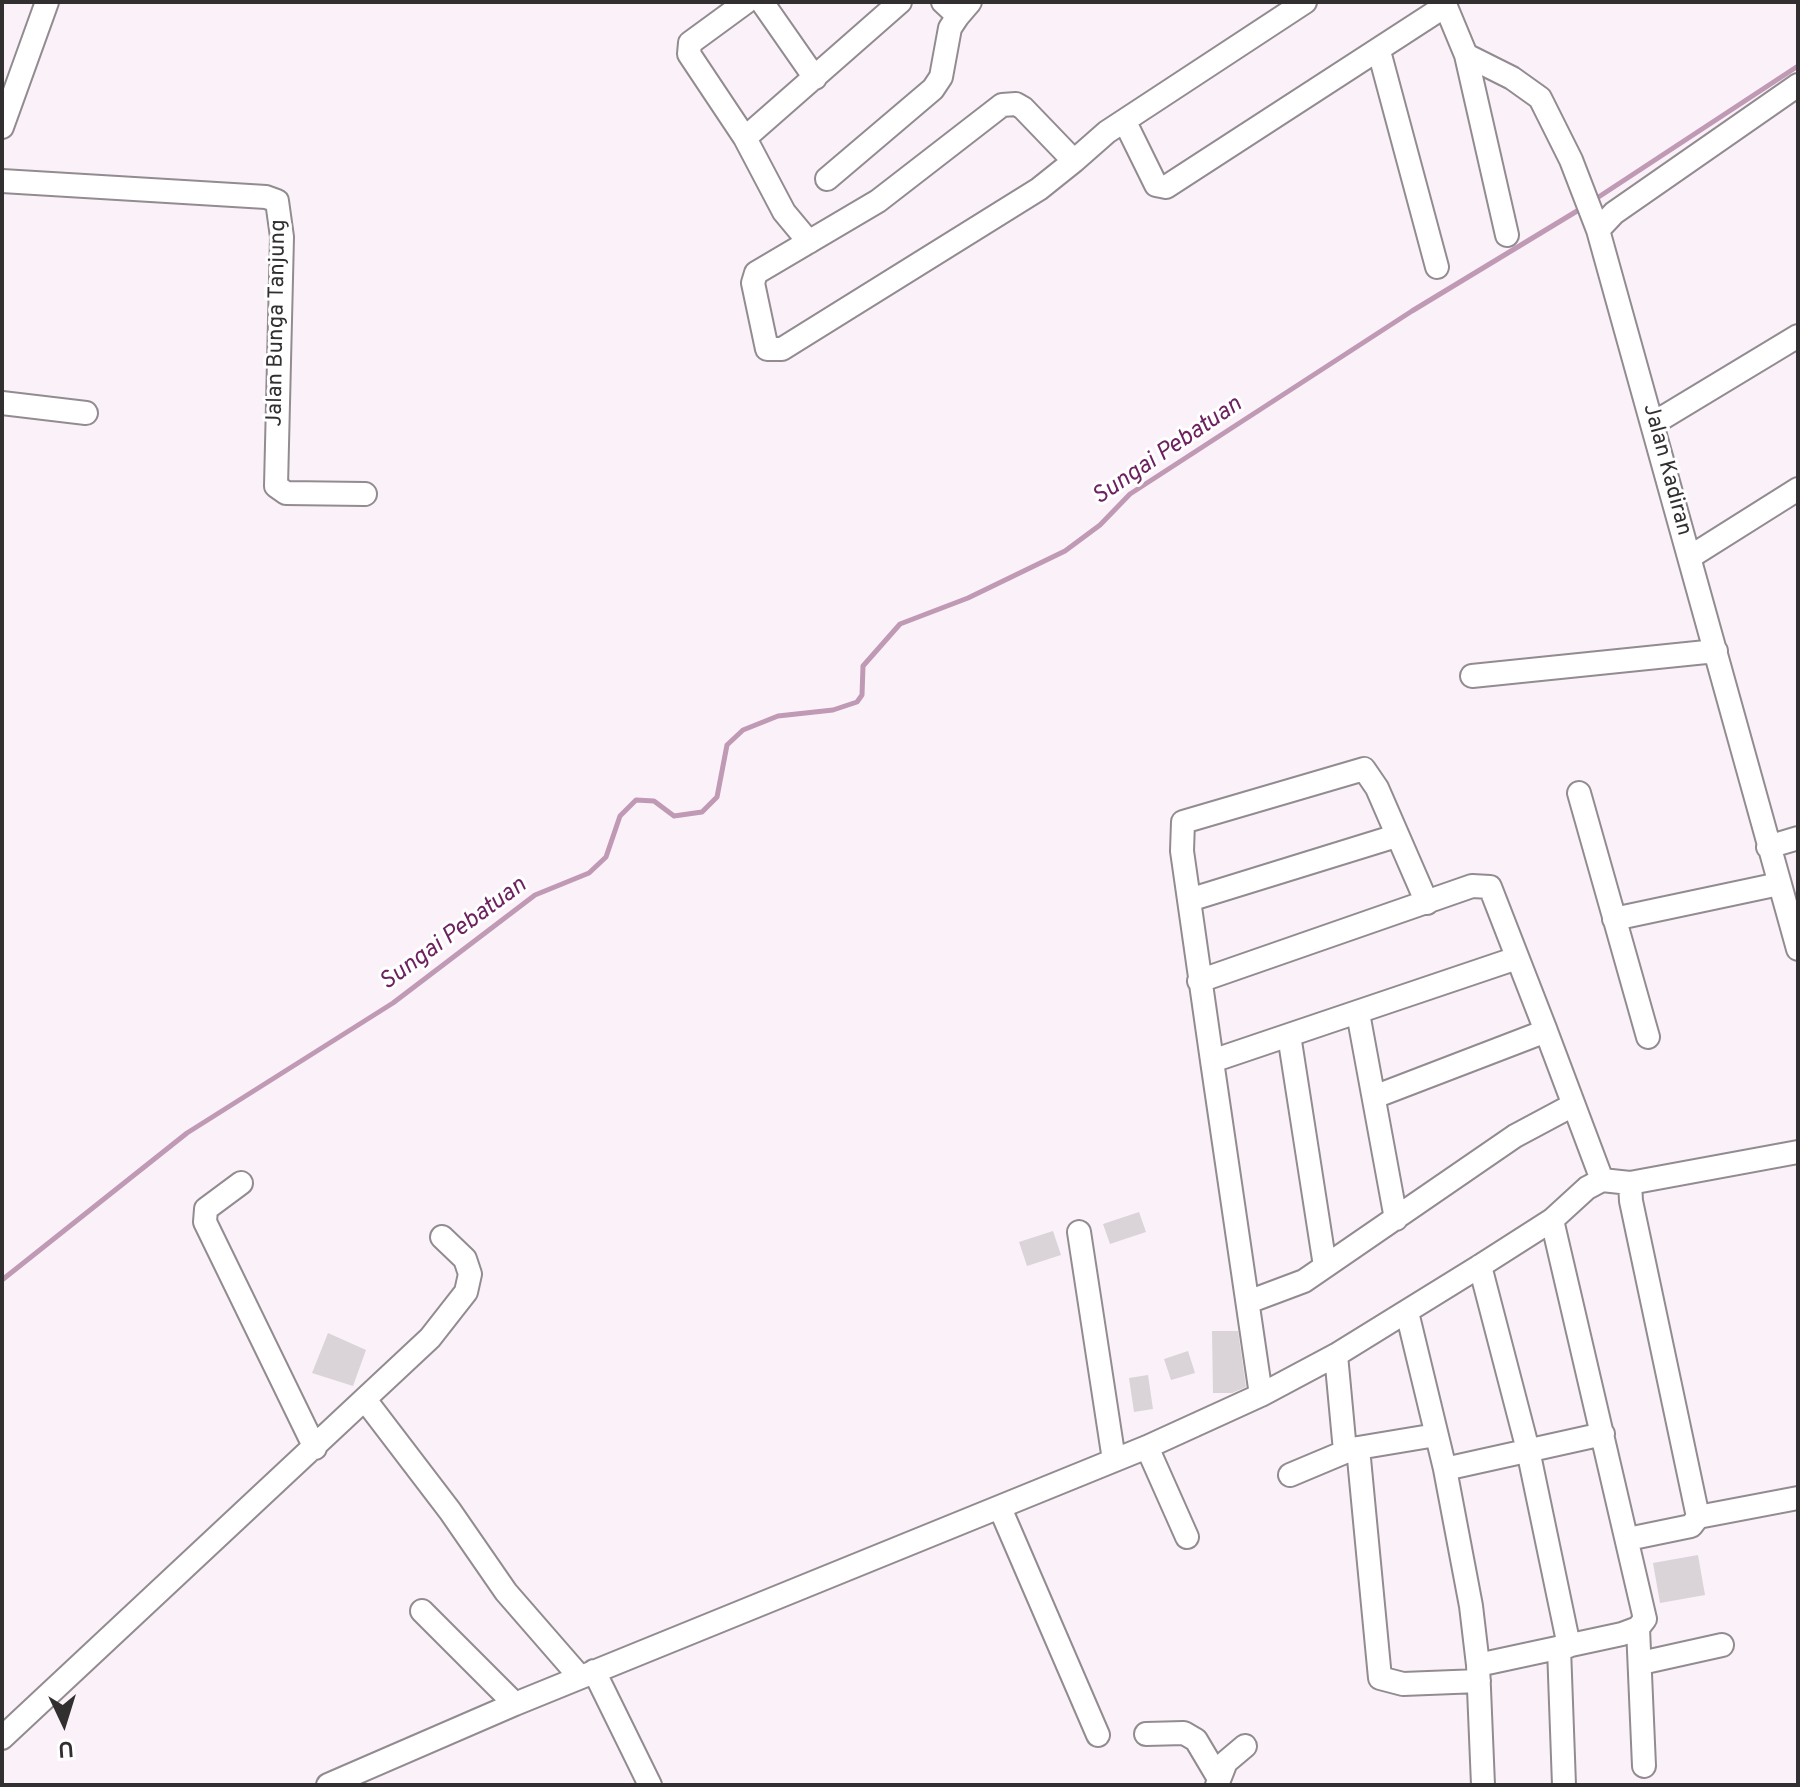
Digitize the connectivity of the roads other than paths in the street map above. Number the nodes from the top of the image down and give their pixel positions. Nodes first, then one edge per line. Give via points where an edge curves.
1 (47, 2) edge
2 (746, 2) edge
3 (762, 2) edge
4 (900, 2) edge
5 (1305, 2) edge
6 (1445, 4) edge
7 (957, 7) edge
8 (1379, 51) junction
9 (1466, 55) junction
10 (815, 78) junction
11 (1798, 85) edge
12 (1125, 122) junction
13 (2, 127) edge
14 (745, 138) junction
15 (1074, 161) junction
16 (827, 179) dead end
17 (2, 181) edge
18 (1598, 230) junction
19 (1507, 235) dead end
20 (809, 242) junction
21 (1437, 267) dead end
22 (1798, 336) edge
23 (2, 403) edge
24 (86, 413) dead end
25 (1654, 423) junction
26 (1798, 489) edge
27 (365, 494) dead end
28 (1690, 557) junction
29 (1716, 651) junction
30 (1472, 676) dead end
31 (1579, 793) dead end
32 (1396, 836) junction
33 (1798, 838) edge
34 (1768, 847) junction
35 (1779, 884) junction
36 (1189, 900) junction
37 (1427, 903) junction
38 (1614, 919) junction
39 (1798, 949) edge
40 (1517, 958) junction
41 (1199, 981) junction
42 (1358, 1013) junction
43 (1546, 1031) junction
44 (1289, 1035) junction
45 (1648, 1037) dead end
46 (1212, 1061) junction
47 (1374, 1097) junction
48 (1573, 1105) junction
49 (1798, 1152) edge
50 (1602, 1180) junction
51 (241, 1183) dead end
52 (1630, 1183) junction
53 (1396, 1219) junction
54 (1552, 1220) junction
55 (1079, 1232) dead end
56 (442, 1237) dead end
57 (1325, 1266) junction
58 (1480, 1266) junction
59 (1248, 1302) junction
60 (1407, 1312) junction
61 (1336, 1355) junction
62 (1261, 1395) junction
63 (366, 1401) junction
64 (1603, 1434) junction
65 (1436, 1435) junction
66 (1147, 1447) junction
67 (315, 1448) junction
68 (1352, 1450) junction
69 (1528, 1450) junction
70 (1114, 1460) junction
71 (1445, 1469) junction
72 (1290, 1475) dead end
73 (1798, 1498) edge
74 (1000, 1508) junction
75 (1698, 1517) junction
76 (1187, 1537) dead end
77 (1628, 1539) junction
78 (422, 1611) dead end
79 (1638, 1628) junction
80 (1722, 1645) dead end
81 (1564, 1647) junction
82 (1641, 1663) junction
83 (1478, 1673) junction
84 (587, 1674) junction
85 (515, 1704) junction
86 (1146, 1734) dead end
87 (1098, 1735) dead end
88 (2, 1738) edge
89 (1245, 1746) dead end
90 (1644, 1766) dead end
91 (357, 1779) edge
92 (1218, 1781) edge
93 (328, 1785) edge
94 (650, 1785) edge
95 (1483, 1785) edge
96 (1564, 1785) edge

1 - 13 street
2 - 14 street via 690,43 689,54
3 - 10 street
4 - 10 street
5 - 12 street
6 - 8 street
6 - 9 street
7 - 16 street via 941,77 933,89
8 - 12 street via 1163,188 1156,185
8 - 21 street
9 - 18 street, Jalan Kadiran via 1540,98
9 - 19 street
10 - 14 street
11 - 18 street via 1614,213
12 - 15 street
14 - 20 street via 784,212
15 - 20 street via 1023,108 1002,105 878,201
15 - 20 street via 967,235 782,349 770,351 754,277
17 - 27 street, Jalan Bunga Tanjung via 277,201 282,237 276,486 286,493
18 - 25 street, Jalan Kadiran
22 - 25 street
23 - 24 street
25 - 28 street, Jalan Kadiran
26 - 28 street
28 - 29 street, Jalan Kadiran
29 - 30 street
29 - 34 street, Jalan Kadiran
31 - 38 street
32 - 36 street
32 - 36 street via 1364,769 1188,818 1180,831
32 - 37 street
33 - 34 street
34 - 35 street, Jalan Kadiran
35 - 38 street
35 - 39 street, Jalan Kadiran
36 - 41 street
37 - 40 street via 1472,886 1490,887
37 - 41 street
38 - 45 street
40 - 42 street
40 - 43 street
41 - 46 street
42 - 44 street
42 - 47 street
43 - 47 street
43 - 48 street
44 - 46 street
44 - 57 street
46 - 59 street
47 - 53 street
48 - 50 street
48 - 53 street via 1515,1136
49 - 52 street
50 - 52 street
50 - 54 street
51 - 67 street via 206,1209 205,1222
52 - 75 street
53 - 57 street
54 - 58 street
54 - 64 street
55 - 70 street
56 - 63 street via 469,1265 466,1292 430,1338
57 - 59 street via 1290,1289
58 - 60 street
58 - 69 street
59 - 62 street
60 - 61 street
60 - 65 street
61 - 62 street
61 - 68 street
62 - 66 street
63 - 67 street
63 - 84 street via 506,1592
64 - 69 street
64 - 77 street
65 - 68 street
65 - 71 street
66 - 70 street
66 - 76 street
67 - 88 street
68 - 72 street
68 - 83 street via 1380,1678 1403,1684
69 - 71 street
69 - 81 street
70 - 74 street
71 - 83 street
73 - 75 street
74 - 84 street
74 - 87 street
75 - 77 street via 1691,1526
77 - 79 street via 1645,1613
78 - 85 street
79 - 81 street
79 - 82 street
80 - 82 street
81 - 83 street
81 - 96 street
82 - 90 street
83 - 95 street
84 - 85 street
84 - 94 street
85 - 91 street
86 - 92 street via 1184,1733 1196,1740
89 - 92 street via 1226,1762
91 - 93 street

